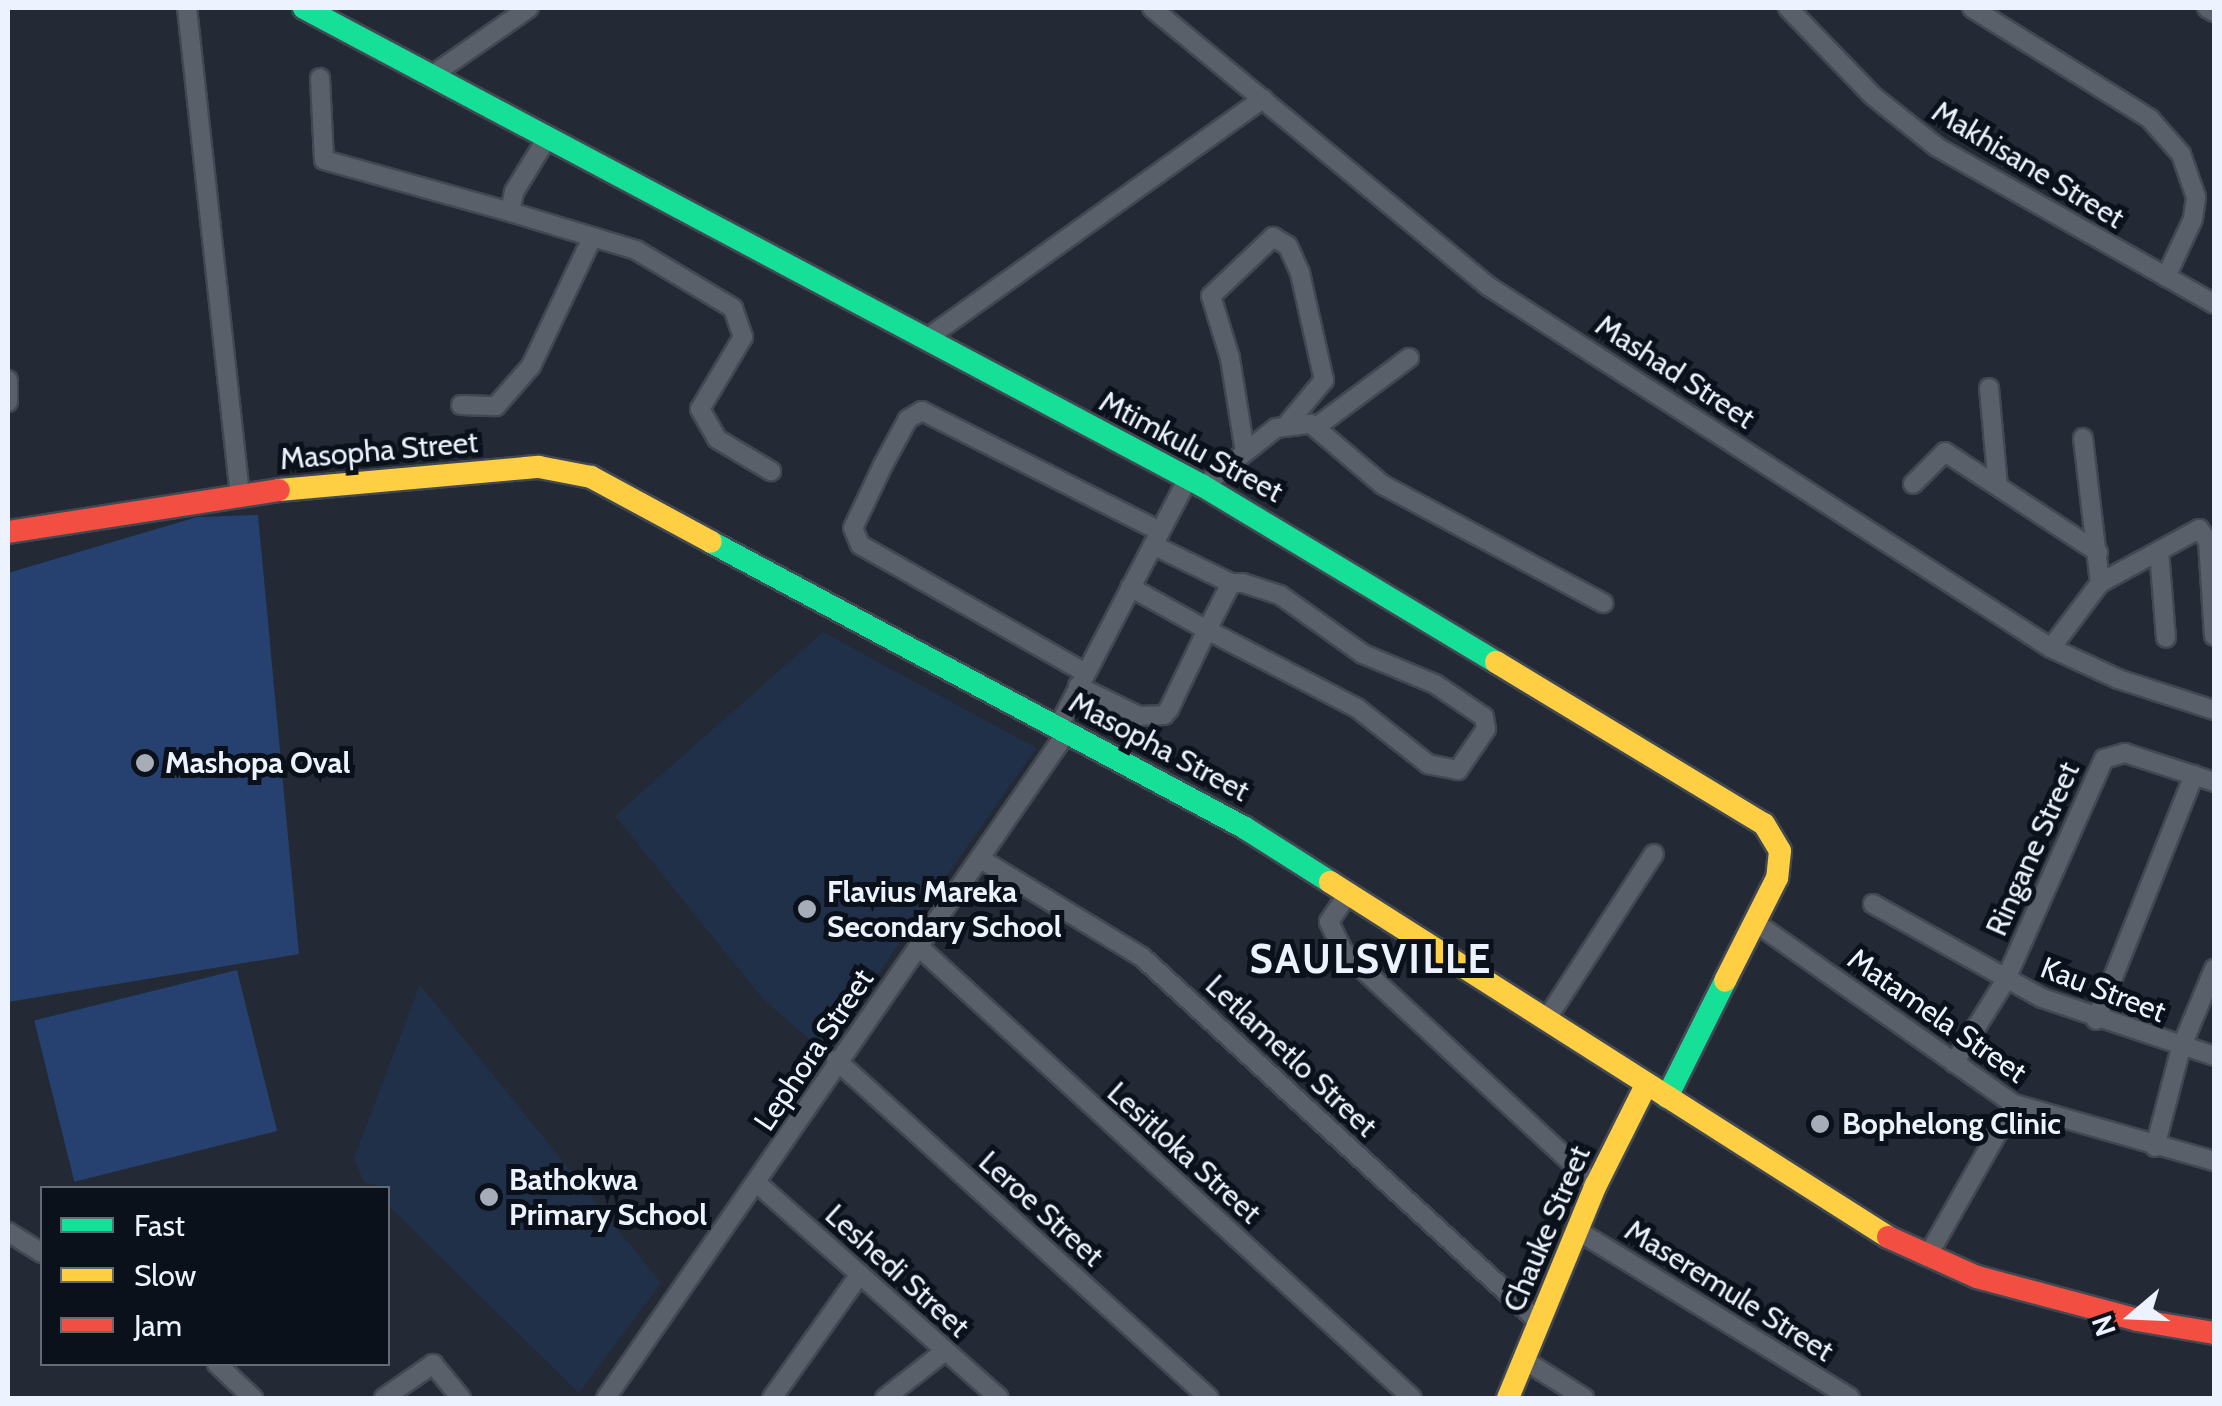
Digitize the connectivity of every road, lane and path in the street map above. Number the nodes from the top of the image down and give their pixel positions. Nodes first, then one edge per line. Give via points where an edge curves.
1 (187, 8) edge
2 (304, 8) edge
3 (529, 8) edge
4 (1152, 8) edge
5 (1788, 8) edge
6 (1972, 8) edge
7 (2207, 8) edge
8 (2214, 12) edge
9 (430, 76) junction
10 (320, 78) dead end
11 (1263, 99) junction
12 (547, 138) junction
13 (510, 212) junction
14 (592, 238) junction
15 (2166, 277) junction
16 (2214, 304) edge
17 (926, 339) junction
18 (1409, 358) dead end
19 (8, 380) edge
20 (1989, 388) dead end
21 (8, 402) edge
22 (461, 405) dead end
23 (1289, 422) junction
24 (1316, 427) junction
25 (2083, 438) dead end
26 (1246, 452) junction
27 (771, 471) dead end
28 (1196, 482) junction
29 (1913, 484) dead end
30 (1998, 486) junction
31 (240, 494) junction
32 (8, 532) edge
33 (1156, 538) junction
34 (2159, 551) junction
35 (2098, 552) junction
36 (1231, 583) junction
37 (2100, 583) junction
38 (1130, 587) junction
39 (1603, 602) dead end
40 (1207, 630) junction
41 (2214, 636) edge
42 (2166, 638) dead end
43 (2052, 648) junction
44 (1081, 679) junction
45 (2214, 710) edge
46 (1062, 729) junction
47 (2194, 775) junction
48 (2214, 782) edge
49 (1654, 854) dead end
50 (984, 861) junction
51 (1349, 892) junction
52 (1873, 904) dead end
53 (1756, 923) junction
54 (919, 948) junction
55 (2004, 981) junction
56 (2212, 981) edge
57 (1546, 1020) junction
58 (2096, 1020) junction
59 (2181, 1048) junction
60 (2214, 1056) edge
61 (836, 1060) junction
62 (1954, 1064) junction
63 (1646, 1085) junction
64 (1667, 1097) junction
65 (2014, 1104) junction
66 (2155, 1148) junction
67 (2214, 1161) edge
68 (758, 1184) junction
69 (1596, 1184) junction
70 (1578, 1231) junction
71 (8, 1232) edge
72 (40, 1253) edge
73 (1927, 1257) junction
74 (860, 1274) junction
75 (1539, 1322) junction
76 (2214, 1333) edge
77 (945, 1351) junction
78 (1524, 1360) junction
79 (220, 1366) edge
80 (254, 1398) edge
81 (384, 1398) edge
82 (461, 1398) edge
83 (606, 1398) edge
84 (772, 1398) edge
85 (885, 1398) edge
86 (999, 1398) edge
87 (1209, 1398) edge
88 (1412, 1398) edge
89 (1508, 1398) edge
90 (1584, 1398) edge
91 (1850, 1398) edge

1 - 31 street
2 - 9 street, Mtimkulu Street
3 - 9 street
4 - 11 street, Mashad Street
5 - 15 street, Makhisane Street via 1874,96 1937,147
6 - 15 street via 2150,119 2180,154 2196,197
7 - 8 street
9 - 12 street, Mtimkulu Street
10 - 13 street via 324,160
11 - 17 street
11 - 43 street, Mashad Street via 1488,286
12 - 13 street via 514,192
12 - 17 street, Mtimkulu Street
13 - 14 street
14 - 22 street via 531,366 496,406
14 - 27 street via 665,264 732,308 743,338 700,410 717,439
15 - 16 street, Makhisane Street
17 - 28 street, Mtimkulu Street
18 - 24 street
19 - 21 street
20 - 30 street
23 - 24 street
23 - 26 street
23 - 26 street via 1324,380 1300,274 1288,246 1272,237 1211,296
24 - 39 street via 1383,485
25 - 35 street
26 - 28 street
28 - 33 street, Lephora Street
28 - 53 street, Mtimkulu Street via 1764,824 1777,840 1779,865
29 - 30 street via 1941,452
30 - 35 street
31 - 32 street, Masopha Street
31 - 46 street, Masopha Street via 538,467 590,476
33 - 36 street
33 - 38 street, Lephora Street
33 - 44 street via 922,410 908,419 883,465 853,528 860,544
34 - 37 street
34 - 41 street via 2194,529 2206,535
34 - 42 street
35 - 37 street
36 - 40 street
36 - 40 street via 1305,609 1363,654 1435,684 1484,717 1486,729 1458,770 1428,764 1357,708
37 - 43 street
38 - 40 street
38 - 44 street, Lephora Street
40 - 44 street via 1164,715 1139,716
43 - 45 street, Mashad Street via 2118,679
44 - 46 street, Lephora Street
46 - 50 street, Lephora Street
46 - 51 street, Masopha Street
47 - 48 street, Ringane Street
47 - 55 street, Ringane Street via 2125,753 2104,759
47 - 58 street
49 - 57 street
50 - 54 street, Lephora Street
50 - 75 street, Letlametlo Street via 1142,957
51 - 57 street, Masopha Street
51 - 69 street via 1329,922 1343,951
52 - 55 street, Kau Street
53 - 62 street, Matamela Street
53 - 64 street, Mtimkulu Street
54 - 61 street, Lephora Street
54 - 88 street, Lesitloka Street
55 - 58 street, Kau Street
55 - 62 street, Ringane Street
56 - 59 street
57 - 63 street, Masopha Street
58 - 59 street, Kau Street
59 - 60 street, Kau Street
59 - 66 street
61 - 68 street, Lephora Street
61 - 87 street, Leroe Street
62 - 65 street, Matamela Street
63 - 64 street, Masopha Street
63 - 69 street, Chauke Street
64 - 73 street, Masopha Street
65 - 66 street, Matamela Street
65 - 73 street
66 - 67 street, Matamela Street
68 - 74 street, Leshedi Street
68 - 83 street, Lephora Street
69 - 70 street, Chauke Street
70 - 75 street, Chauke Street
70 - 91 street, Maseremule Street
71 - 72 street
73 - 76 street, Masopha Street via 2118,1315
74 - 77 street, Leshedi Street
74 - 84 street
75 - 78 street, Chauke Street
77 - 85 street
77 - 86 street, Leshedi Street
78 - 89 street, Chauke Street
78 - 90 street
79 - 80 street
81 - 82 street via 433,1364

